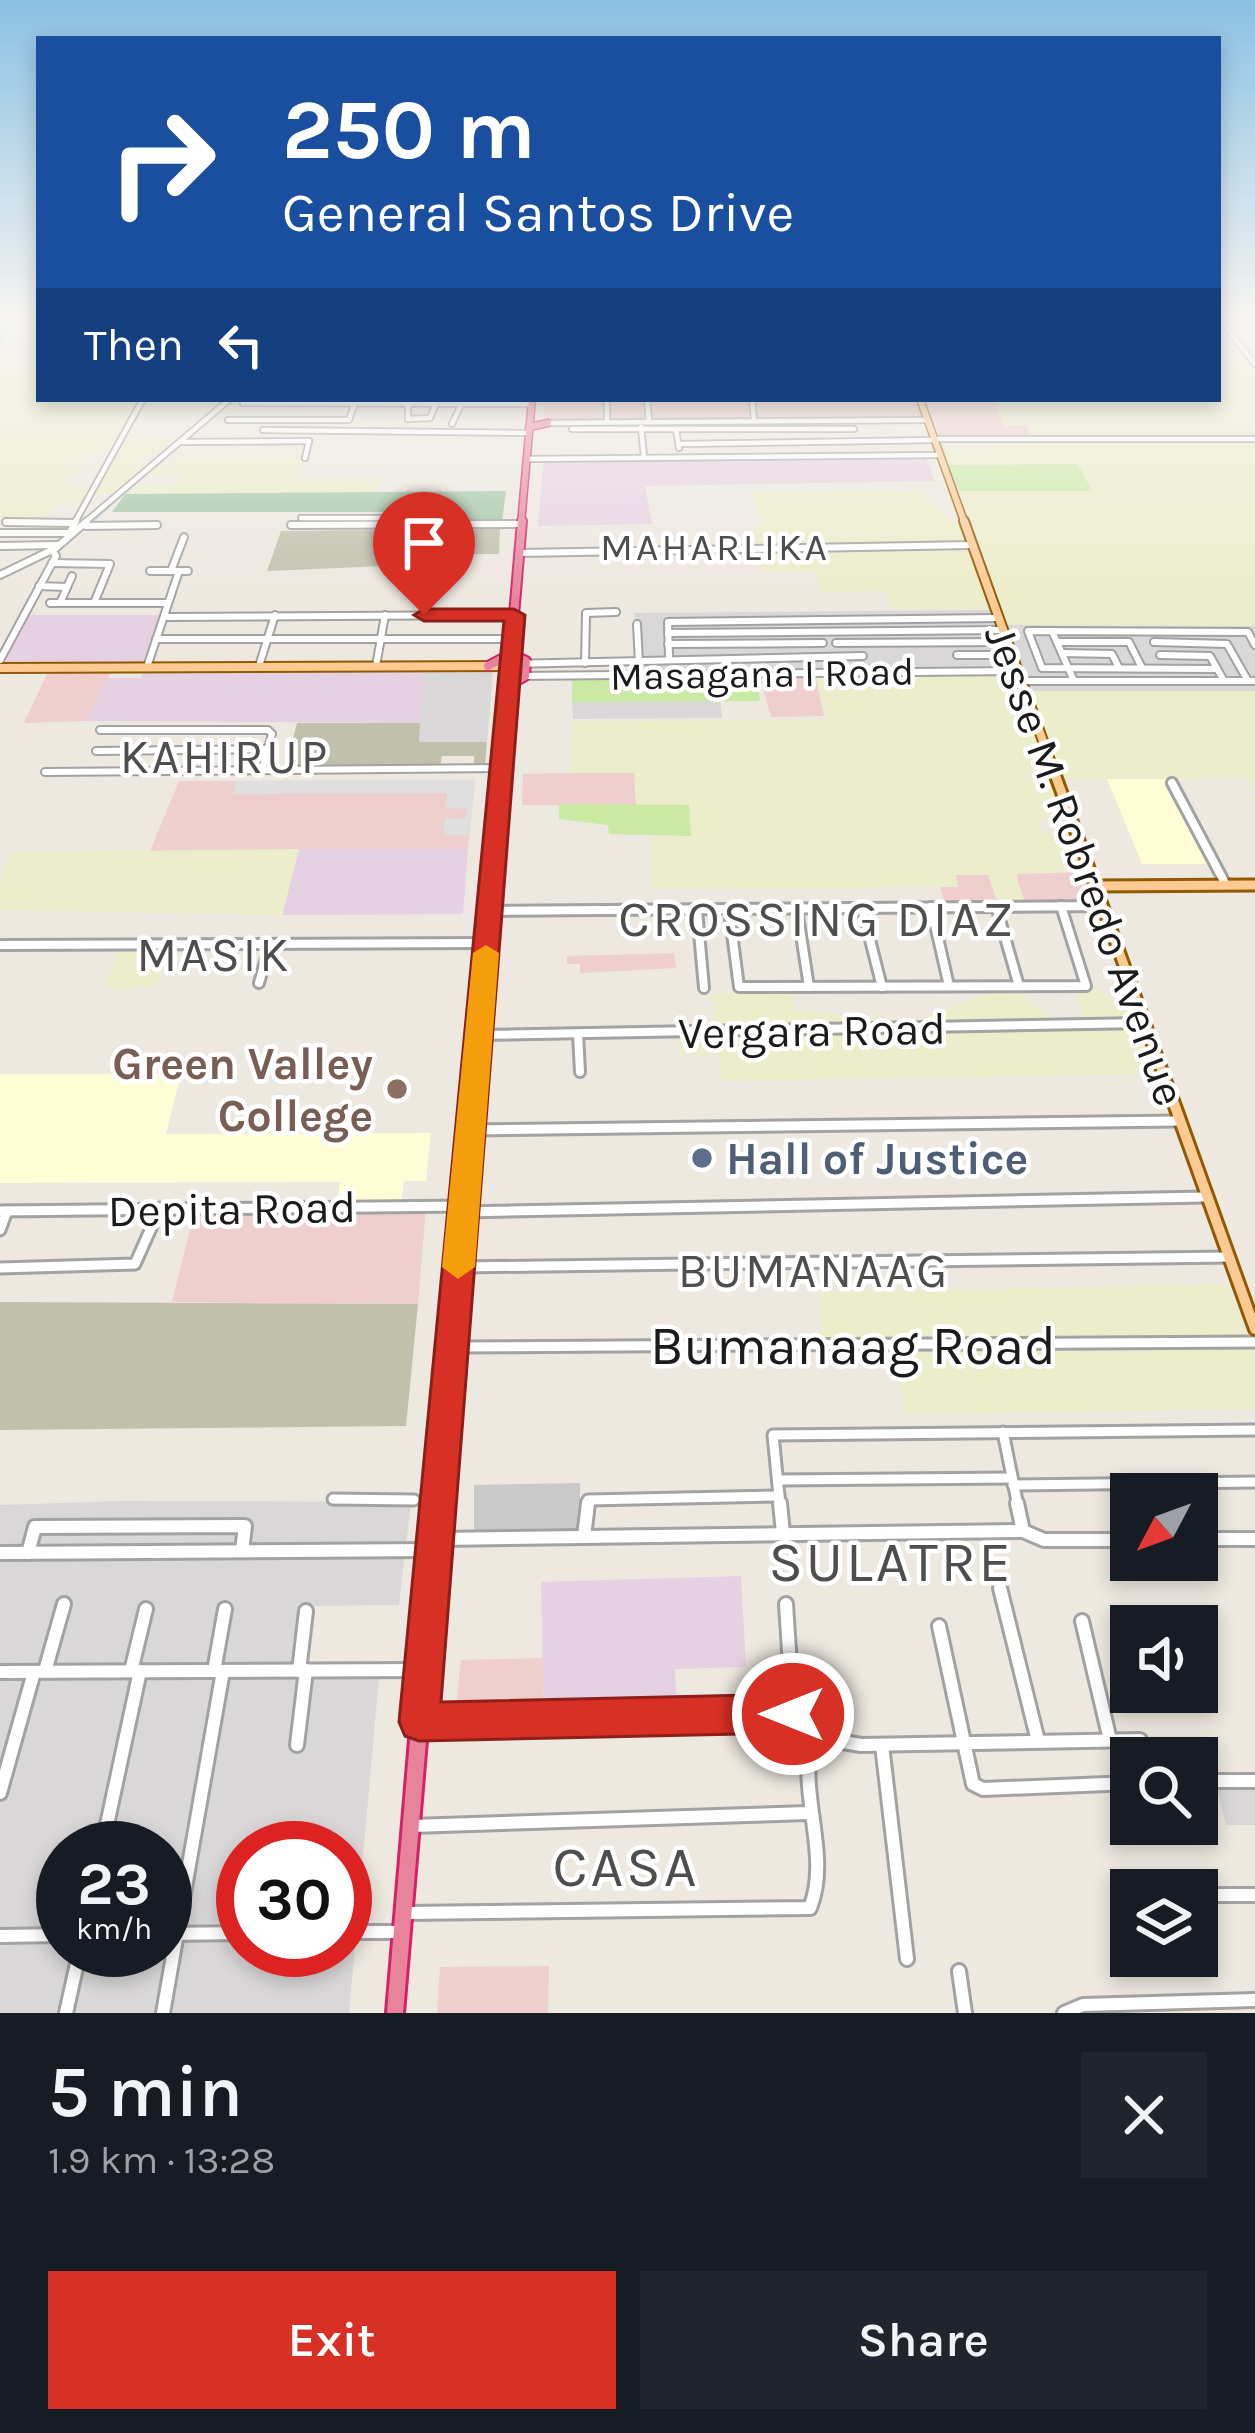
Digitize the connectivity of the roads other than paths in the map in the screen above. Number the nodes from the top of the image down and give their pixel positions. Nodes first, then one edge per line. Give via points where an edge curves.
1 (135, 414) edge
2 (213, 414) edge
3 (274, 414) edge
4 (324, 414) edge
5 (351, 414) edge
6 (406, 414) edge
7 (431, 414) edge
8 (457, 414) edge
9 (530, 414) edge
10 (608, 414) edge
11 (648, 414) edge
12 (753, 414) edge
13 (926, 414) edge
14 (228, 420) dead end
15 (271, 420) junction
16 (322, 420) junction
17 (754, 420) junction
18 (928, 420) junction
19 (608, 422) junction
20 (649, 422) junction
21 (548, 423) joint
22 (452, 424) dead end
23 (529, 428) junction
24 (641, 428) junction
25 (572, 429) dead end
26 (676, 429) junction
27 (854, 429) dead end
28 (263, 430) dead end
29 (788, 430) junction
30 (310, 438) junction
31 (934, 439) junction
32 (1255, 439) edge
33 (181, 442) junction
34 (789, 443) junction
35 (679, 445) junction
36 (938, 454) junction
37 (790, 456) junction
38 (644, 457) junction
39 (678, 457) junction
40 (305, 458) dead end
41 (527, 459) junction
42 (301, 518) dead end
43 (6, 522) dead end
44 (74, 523) junction
45 (413, 524) junction
46 (521, 524) junction
47 (157, 525) dead end
48 (291, 525) dead end
49 (86, 526) junction
50 (0, 533) edge
51 (69, 535) junction
52 (184, 537) dead end
53 (971, 544) junction
54 (0, 546) edge
55 (56, 548) junction
56 (519, 553) junction
57 (52, 563) junction
58 (150, 571) dead end
59 (179, 571) junction
60 (0, 575) edge
61 (72, 576) dead end
62 (37, 586) junction
63 (67, 587) junction
64 (50, 603) dead end
65 (60, 603) junction
66 (94, 603) junction
67 (167, 603) junction
68 (616, 612) dead end
69 (275, 615) junction
70 (385, 615) junction
71 (514, 615) junction
72 (166, 616) junction
73 (997, 618) junction
74 (637, 624) dead end
75 (1002, 630) junction
76 (1052, 631) junction
77 (818, 632) junction
78 (1148, 632) junction
79 (668, 633) junction
80 (156, 639) junction
81 (268, 639) junction
82 (380, 639) junction
83 (512, 639) junction
84 (1006, 642) junction
85 (1057, 642) junction
86 (1154, 642) junction
87 (836, 643) dead end
88 (668, 644) junction
89 (1255, 645) edge
90 (1062, 653) junction
91 (957, 655) dead end
92 (1010, 655) junction
93 (669, 656) junction
94 (863, 656) dead end
95 (1160, 656) junction
96 (585, 663) junction
97 (639, 663) junction
98 (0, 664) edge
99 (526, 664) junction
100 (376, 665) junction
101 (488, 665) junction
102 (147, 667) junction
103 (259, 667) junction
104 (1068, 668) junction
105 (1118, 668) junction
106 (1142, 668) junction
107 (1167, 668) junction
108 (1217, 668) junction
109 (509, 669) junction
110 (525, 676) junction
111 (1018, 676) junction
112 (1074, 681) junction
113 (1173, 681) junction
114 (1224, 681) junction
115 (1252, 681) edge
116 (100, 730) dead end
117 (268, 749) junction
118 (96, 751) dead end
119 (500, 768) junction
120 (262, 769) junction
121 (45, 772) dead end
122 (1172, 783) dead end
123 (1226, 885) junction
124 (1255, 885) edge
125 (1094, 886) junction
126 (996, 906) junction
127 (1061, 906) junction
128 (1102, 906) junction
129 (931, 907) junction
130 (862, 908) junction
131 (797, 909) junction
132 (698, 910) junction
133 (729, 910) junction
134 (490, 911) junction
135 (270, 943) junction
136 (487, 944) junction
137 (0, 945) edge
138 (259, 983) dead end
139 (949, 986) junction
140 (1019, 986) junction
141 (809, 987) junction
142 (882, 987) junction
143 (704, 988) dead end
144 (1144, 1023) junction
145 (578, 1034) junction
146 (480, 1035) junction
147 (580, 1072) dead end
148 (1178, 1121) junction
149 (471, 1130) junction
150 (1205, 1197) junction
151 (160, 1208) junction
152 (464, 1209) junction
153 (4, 1211) edge
154 (0, 1230) edge
155 (1229, 1257) junction
156 (0, 1268) edge
157 (458, 1268) junction
158 (1251, 1308) edge
159 (1255, 1330) edge
160 (1255, 1342) edge
161 (452, 1347) junction
162 (1255, 1430) edge
163 (1003, 1432) junction
164 (778, 1480) junction
165 (1013, 1482) junction
166 (1255, 1482) edge
167 (779, 1496) junction
168 (333, 1499) dead end
169 (414, 1500) dead end
170 (1023, 1532) junction
171 (783, 1534) junction
172 (584, 1537) junction
173 (1218, 1539) edge
174 (1255, 1539) edge
175 (1110, 1540) edge
176 (436, 1545) junction
177 (242, 1551) junction
178 (0, 1553) edge
179 (28, 1553) junction
180 (1000, 1588) dead end
181 (64, 1604) dead end
182 (786, 1604) dead end
183 (146, 1609) dead end
184 (225, 1609) dead end
185 (306, 1611) dead end
186 (1082, 1621) dead end
187 (939, 1626) dead end
188 (424, 1670) junction
189 (40, 1671) junction
190 (135, 1671) junction
191 (219, 1671) junction
192 (302, 1671) junction
193 (0, 1672) edge
194 (793, 1714) junction
195 (419, 1722) junction
196 (814, 1733) junction
197 (1110, 1740) joint
198 (1038, 1741) junction
199 (963, 1742) junction
200 (297, 1745) dead end
201 (882, 1745) junction
202 (1218, 1781) edge
203 (1255, 1781) edge
204 (1110, 1784) edge
205 (0, 1793) edge
206 (808, 1813) junction
207 (107, 1821) edge
208 (192, 1821) edge
209 (411, 1826) junction
210 (1255, 1894) edge
211 (1218, 1895) edge
212 (403, 1922) junction
213 (372, 1927) edge
214 (36, 1935) edge
215 (0, 1936) edge
216 (907, 1959) dead end
217 (959, 1972) dead end
218 (74, 1977) edge
219 (167, 1977) edge
220 (1255, 2000) edge
221 (66, 2013) edge
222 (163, 2013) edge
223 (395, 2013) edge
224 (964, 2013) edge
225 (1064, 2013) edge

1 - 44 street
2 - 33 street
3 - 15 street
4 - 16 street
5 - 16 street
6 - 7 street
8 - 22 street
9 - 23 highway
10 - 19 street
11 - 20 street
12 - 17 street
13 - 18 main road, Jesse M. Robredo Avenue
14 - 15 street
15 - 16 street
17 - 18 street
17 - 20 street
18 - 31 main road, Jesse M. Robredo Avenue
19 - 20 street
19 - 21 street
21 - 23 highway
23 - 30 street
23 - 41 highway
24 - 25 street
24 - 26 street
24 - 38 street
26 - 29 street
26 - 35 street
27 - 29 street
28 - 30 street
29 - 34 street
30 - 33 street
30 - 40 street
31 - 32 street
31 - 34 street
31 - 36 main road, Jesse M. Robredo Avenue
33 - 49 street
34 - 35 street
34 - 37 street
35 - 39 street
36 - 37 street
36 - 53 main road, Jesse M. Robredo Avenue
37 - 39 street
38 - 39 street
38 - 41 street
41 - 46 highway
42 - 45 street
43 - 44 street
44 - 51 street
45 - 46 street
45 - 48 street
46 - 56 highway
47 - 49 street
49 - 51 street
50 - 51 street
51 - 55 street
52 - 59 street
53 - 56 street
53 - 73 main road, Jesse M. Robredo Avenue
54 - 55 street
55 - 57 street
55 - 60 street
56 - 71 highway
57 - 62 street
57 - 66 street via 110,564
58 - 59 street
59 - 67 street
61 - 63 street
62 - 63 street
62 - 98 street
63 - 65 street
64 - 65 street
65 - 66 street
66 - 67 street
67 - 72 street
68 - 96 street via 586,613
69 - 70 street
69 - 72 street
69 - 81 street
70 - 71 street
70 - 82 street
71 - 83 highway
72 - 80 street
73 - 75 main road, Jesse M. Robredo Avenue
73 - 79 street via 668,622
74 - 97 street
75 - 77 street
75 - 84 main road, Jesse M. Robredo Avenue
76 - 78 street
76 - 85 street
76 - 104 street via 1028,631 1042,668
77 - 79 street
77 - 88 street via 822,643
78 - 86 street
78 - 89 street via 1248,632
79 - 88 street
80 - 81 street
80 - 102 street
81 - 82 street
81 - 103 street
82 - 83 street
82 - 100 street
83 - 109 highway
84 - 87 street
84 - 92 main road, Jesse M. Robredo Avenue
85 - 90 street
85 - 106 street via 1129,643
86 - 95 street
86 - 115 street via 1228,644
88 - 93 street
90 - 104 street
90 - 105 street via 1112,653
91 - 92 street
92 - 111 main road, Jesse M. Robredo Avenue
93 - 94 street
93 - 97 street
95 - 107 street
95 - 108 street via 1210,656
96 - 97 street
96 - 99 street
98 - 102 main road
99 - 109 highway
99 - 110 highway
100 - 101 main road
100 - 103 main road
101 - 109 highway
101 - 109 highway
102 - 103 main road
104 - 105 street
104 - 112 street
105 - 106 street
106 - 107 street
107 - 108 street
107 - 113 street
108 - 114 street
109 - 110 highway
109 - 119 highway
110 - 111 street, Masagana I Road
111 - 112 street, Masagana I Road
111 - 125 main road, Jesse M. Robredo Avenue
112 - 113 street, Masagana I Road
113 - 114 street, Masagana I Road
114 - 115 street, Masagana I Road
116 - 117 street via 265,730 272,734
117 - 118 street
117 - 120 street
119 - 120 street
119 - 134 highway
120 - 121 street
122 - 123 street
123 - 124 main road
123 - 125 main road
125 - 128 main road, Jesse M. Robredo Avenue
126 - 127 street
126 - 129 street
126 - 140 street
127 - 128 street
127 - 140 street via 1085,986
128 - 144 main road, Jesse M. Robredo Avenue
129 - 130 street
129 - 139 street
130 - 131 street
130 - 142 street
131 - 133 street
131 - 141 street
132 - 133 street
132 - 134 street
132 - 143 street
133 - 141 street via 739,987
134 - 136 highway
135 - 136 street
135 - 137 street
135 - 138 street
136 - 146 highway
139 - 140 street
139 - 142 street
141 - 142 street
144 - 145 street, Vergara Road
144 - 148 main road, Jesse M. Robredo Avenue
145 - 146 street, Vergara Road
145 - 147 street
146 - 149 highway
148 - 149 street
148 - 150 main road, Jesse M. Robredo Avenue
149 - 152 highway
150 - 152 street, Depita Road
150 - 155 main road, Jesse M. Robredo Avenue
151 - 152 street, Depita Road
151 - 153 street, Depita Road
151 - 156 street via 135,1264
152 - 157 highway
153 - 154 street
155 - 157 street
155 - 158 main road, Jesse M. Robredo Avenue
157 - 161 highway
158 - 159 main road, Jesse M. Robredo Avenue
160 - 161 street, Bumanaag Road
161 - 176 highway
162 - 163 street
163 - 164 street via 773,1435
163 - 165 street
164 - 165 street
164 - 167 street
165 - 166 street
165 - 170 street
167 - 171 street
167 - 172 street via 588,1500
168 - 169 street
170 - 171 street
170 - 175 street via 1044,1540
171 - 172 street
172 - 176 street
173 - 174 street
176 - 177 street
176 - 188 highway
177 - 179 street
177 - 179 street via 245,1526 35,1527
178 - 179 street
180 - 198 street
181 - 189 street
182 - 194 street
183 - 190 street
184 - 191 street
185 - 192 street
186 - 197 street
187 - 199 street
188 - 192 street
188 - 195 highway
189 - 190 street
189 - 193 street
189 - 205 street
190 - 191 street
190 - 207 street
191 - 192 street
191 - 208 street
192 - 200 street
194 - 195 street
194 - 196 street
195 - 209 highway
196 - 201 street
196 - 206 street via 804,1755
197 - 198 street
198 - 199 street
199 - 201 street
199 - 204 street via 970,1778 983,1789
201 - 216 street
202 - 203 street
206 - 209 street
206 - 212 street via 815,1901 805,1908 438,1913
209 - 212 highway
210 - 211 street
212 - 213 street
212 - 223 highway
214 - 215 street
217 - 224 street
218 - 221 street
219 - 222 street
220 - 225 street via 1083,2005

